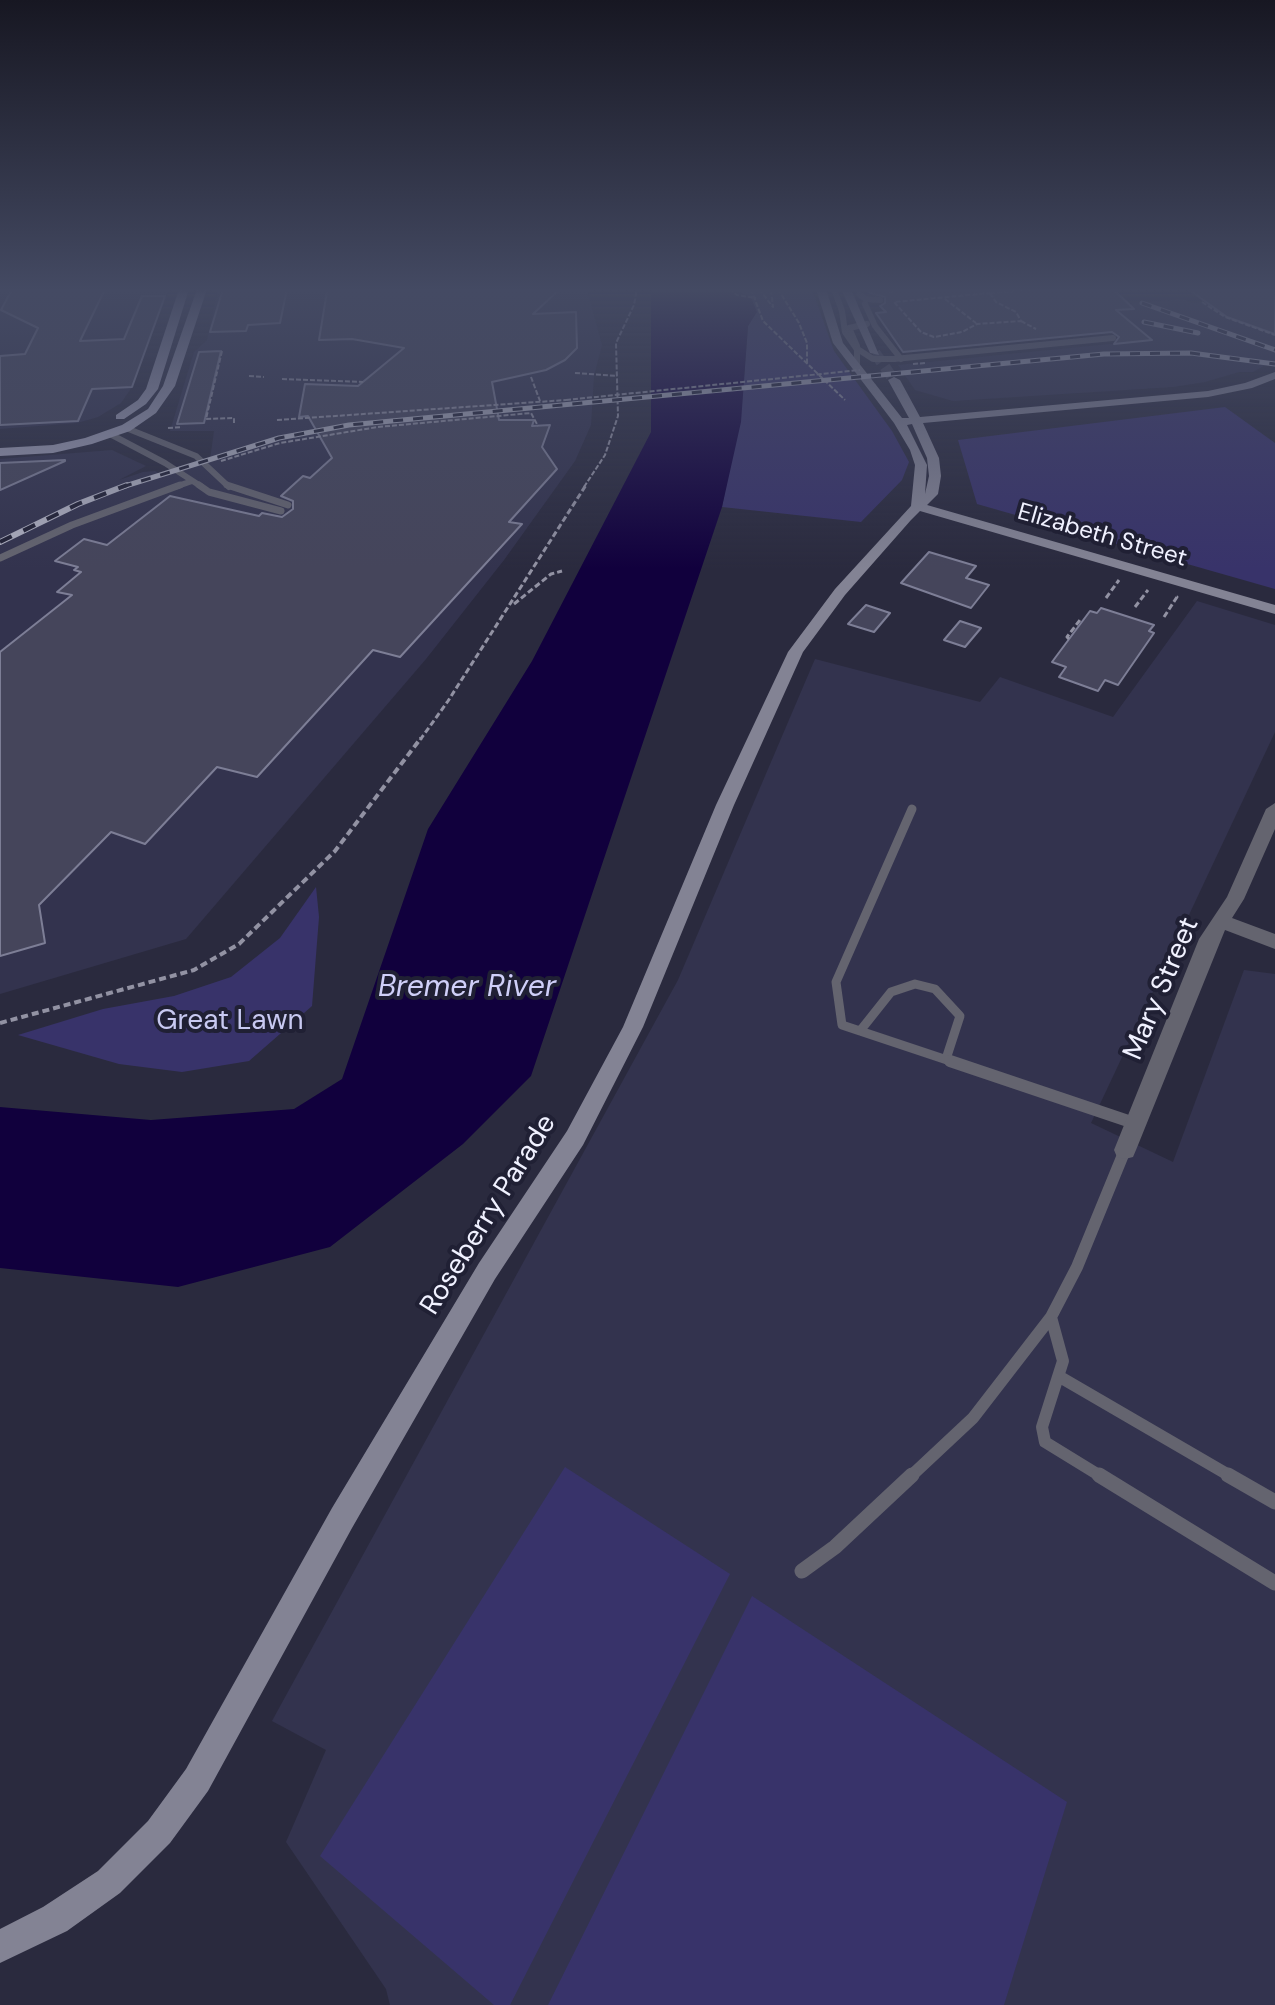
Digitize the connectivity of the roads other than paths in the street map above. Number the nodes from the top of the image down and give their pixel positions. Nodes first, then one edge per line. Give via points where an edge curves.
1 (153, 383) edge
2 (169, 383) edge
3 (871, 383) tunnel mouth
4 (896, 383) tunnel mouth
5 (896, 383) tunnel mouth
6 (1255, 383) edge
7 (1275, 385) edge
8 (1238, 389) junction
9 (1008, 415) junction
10 (918, 424) junction
11 (901, 426) junction
12 (108, 427) junction
13 (126, 428) junction
14 (0, 439) edge
15 (0, 452) edge
16 (192, 481) junction
17 (288, 505) dead end
18 (917, 506) junction
19 (281, 511) dead end
20 (0, 558) edge
21 (1275, 610) edge
22 (912, 809) dead end
23 (1275, 809) edge
24 (1221, 921) junction
25 (1275, 942) edge
26 (860, 1031) junction
27 (946, 1059) junction
28 (1137, 1124) junction
29 (1125, 1150) joint
30 (1051, 1317) junction
31 (1060, 1377) junction
32 (1275, 1502) edge
33 (802, 1571) dead end
34 (1275, 1583) edge
35 (0, 1946) edge

1 - 12 main road via 150,392
2 - 13 main road via 152,411
3 - 11 street
4 - 9 street, Roseberry Parade via 915,402 934,411
5 - 10 street, Roseberry Parade
6 - 8 street
7 - 8 street
8 - 9 street
9 - 10 street
10 - 11 street
10 - 18 street, Roseberry Parade via 935,476 932,494
11 - 18 street via 921,465
12 - 13 main road
12 - 14 main road
12 - 15 main road via 53,449
12 - 16 lane
13 - 17 lane via 196,456 230,488
16 - 19 lane via 223,497
16 - 20 lane
18 - 21 street, Elizabeth Street
18 - 35 street, Roseberry Parade via 840,592 796,652 725,805 633,1027 582,1124 487,1271 342,1518 197,1780 159,1832 88,1899
22 - 26 lane via 836,982 842,1025
23 - 24 street, Mary Street
24 - 25 street
24 - 28 street, Mary Street via 1209,939
26 - 27 lane
26 - 27 lane via 891,992 915,984 935,989 960,1016
27 - 28 lane
28 - 29 street, Mary Street
29 - 30 lane
30 - 31 lane via 1061,1346
30 - 33 lane via 973,1418 835,1547
31 - 32 lane
31 - 34 lane via 1042,1427 1050,1447

